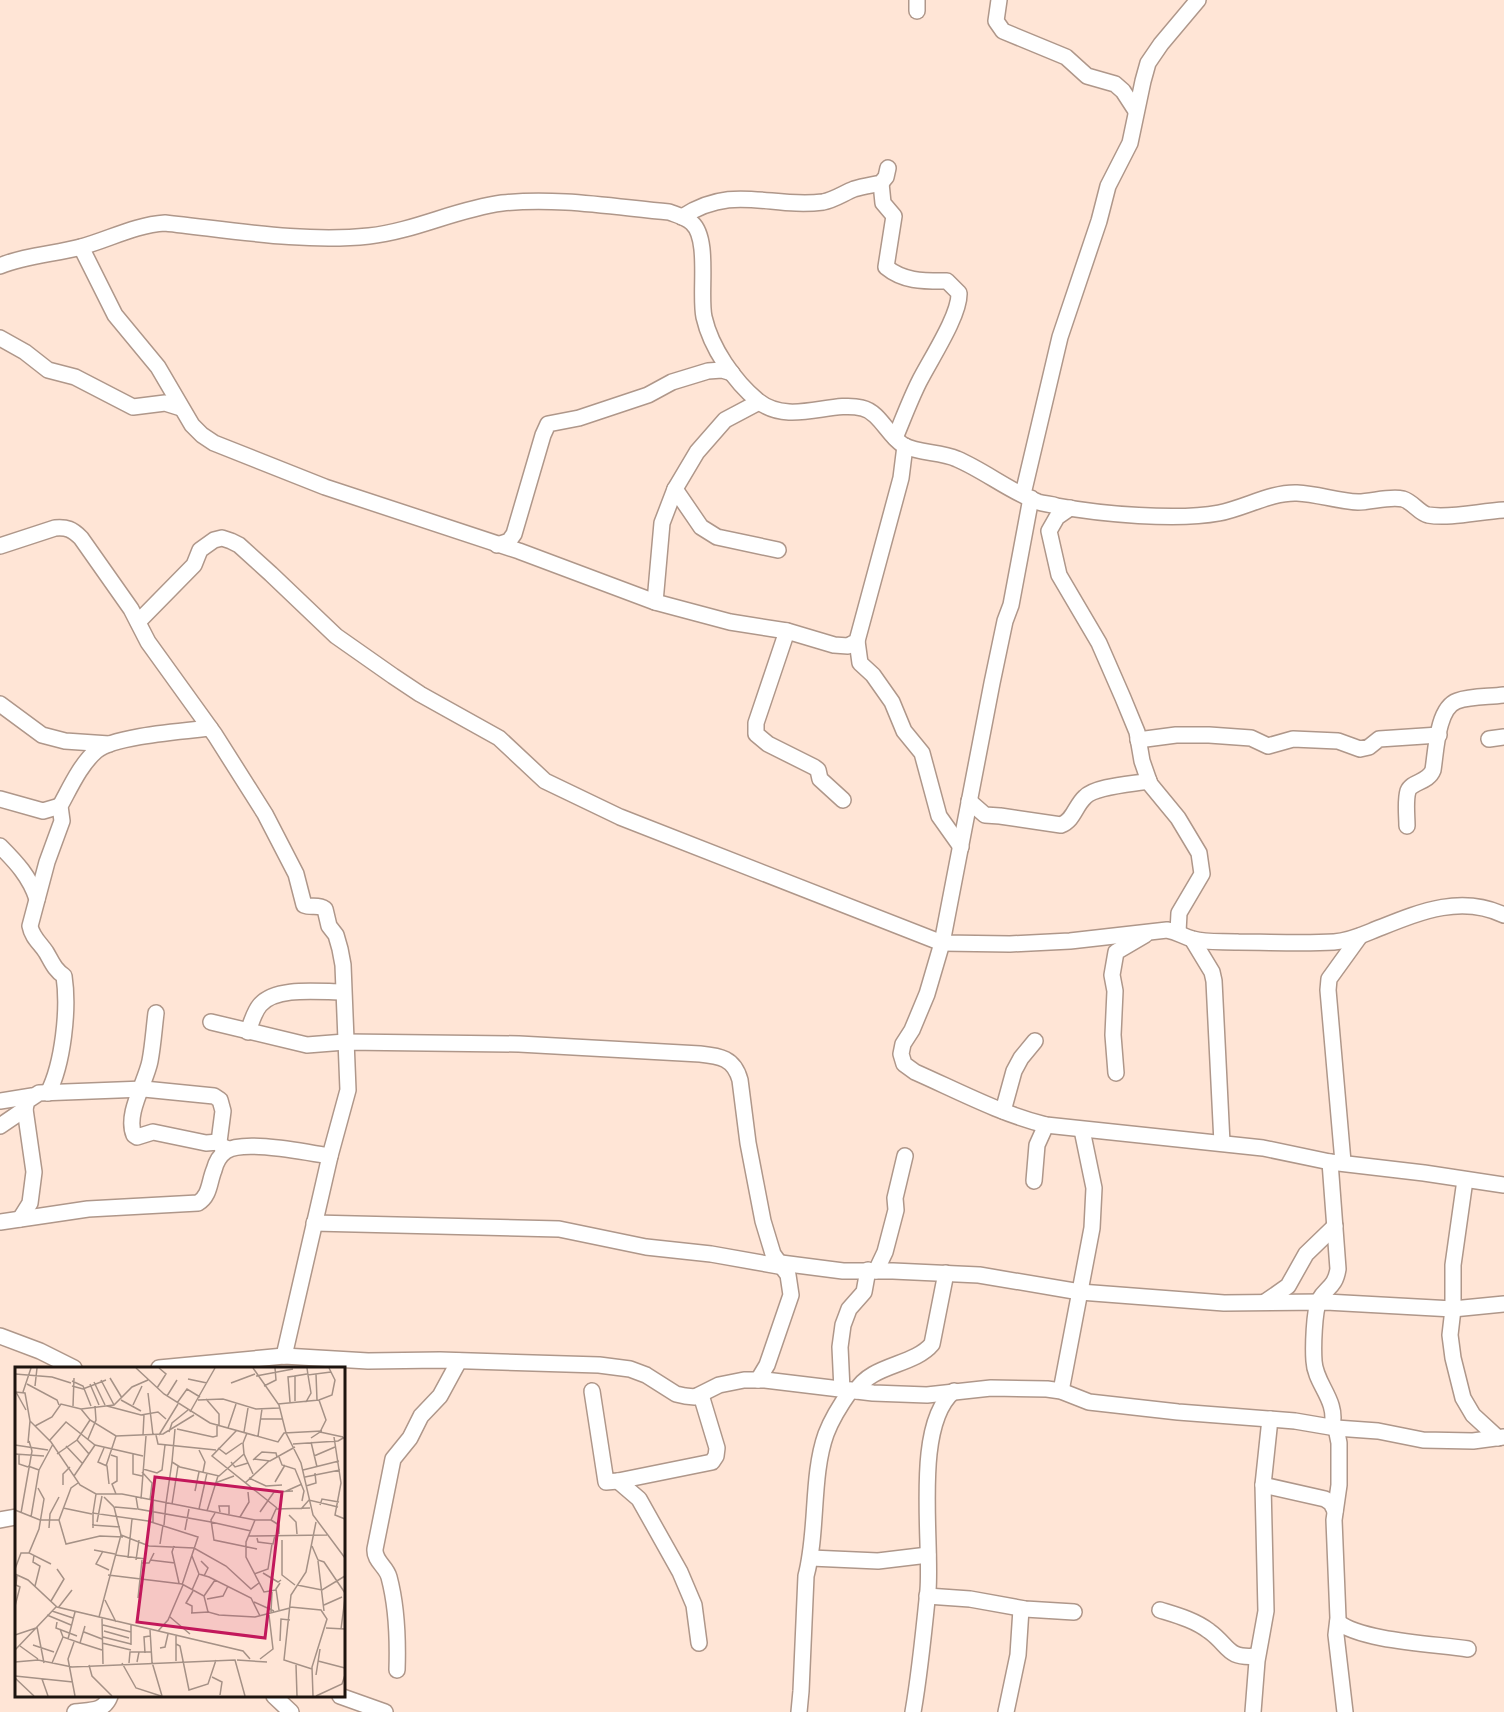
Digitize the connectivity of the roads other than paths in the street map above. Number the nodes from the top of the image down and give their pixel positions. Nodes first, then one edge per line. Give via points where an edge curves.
1 (999, 0) edge
2 (1198, 0) edge
3 (1136, 111) junction
4 (888, 168) dead end
5 (881, 183) junction
6 (682, 217) junction
7 (81, 247) junction
8 (0, 266) edge
9 (0, 338) edge
10 (732, 373) junction
11 (759, 402) junction
12 (181, 408) junction
13 (900, 442) junction
14 (675, 489) junction
15 (1031, 498) junction
16 (1070, 508) junction
17 (1504, 510) edge
18 (1049, 531) junction
19 (497, 545) junction
20 (0, 546) edge
21 (778, 550) dead end
22 (655, 602) junction
23 (138, 622) junction
24 (787, 631) junction
25 (857, 641) junction
26 (1504, 695) edge
27 (0, 704) edge
28 (210, 728) junction
29 (1439, 735) junction
30 (1138, 740) junction
31 (110, 744) junction
32 (1149, 781) junction
33 (0, 799) edge
34 (843, 800) dead end
35 (969, 801) junction
36 (60, 806) junction
37 (1407, 826) dead end
38 (0, 846) edge
39 (961, 848) junction
40 (37, 899) junction
41 (1504, 915) edge
42 (1178, 932) junction
43 (1147, 934) junction
44 (1360, 936) junction
45 (1192, 939) junction
46 (942, 943) junction
47 (344, 992) junction
48 (156, 1013) dead end
49 (211, 1022) dead end
50 (248, 1032) junction
51 (1035, 1041) dead end
52 (345, 1042) junction
53 (1116, 1073) dead end
54 (140, 1090) junction
55 (48, 1093) junction
56 (0, 1101) edge
57 (28, 1103) junction
58 (1003, 1111) junction
59 (1046, 1125) junction
60 (0, 1126) edge
61 (1082, 1130) junction
62 (1222, 1143) junction
63 (224, 1145) junction
64 (330, 1156) junction
65 (905, 1156) dead end
66 (1337, 1162) junction
67 (1465, 1180) junction
68 (1034, 1181) dead end
69 (1504, 1185) edge
70 (20, 1220) junction
71 (0, 1222) edge
72 (314, 1223) junction
73 (1335, 1226) junction
74 (782, 1265) junction
75 (872, 1270) junction
76 (946, 1274) junction
77 (1080, 1292) junction
78 (1264, 1303) junction
79 (1319, 1303) junction
80 (1504, 1304) edge
81 (1454, 1309) junction
82 (0, 1336) edge
83 (284, 1356) junction
84 (459, 1360) junction
85 (72, 1367) edge
86 (178, 1367) edge
87 (758, 1380) junction
88 (850, 1390) junction
89 (592, 1391) dead end
90 (954, 1391) junction
91 (1062, 1391) junction
92 (701, 1395) junction
93 (927, 1395) junction
94 (936, 1418) junction
95 (1270, 1419) junction
96 (1334, 1427) junction
97 (1501, 1438) edge
98 (618, 1481) junction
99 (1263, 1485) junction
100 (1335, 1511) junction
101 (15, 1517) edge
102 (0, 1520) edge
103 (928, 1555) junction
104 (811, 1558) junction
105 (927, 1596) junction
106 (1021, 1609) junction
107 (1160, 1610) dead end
108 (1074, 1612) dead end
109 (1338, 1622) junction
110 (699, 1643) dead end
111 (1468, 1649) dead end
112 (1257, 1656) junction
113 (398, 1670) dead end
114 (276, 1697) edge
115 (345, 1697) edge
116 (109, 1704) edge
117 (75, 1712) edge
118 (291, 1712) edge
119 (385, 1712) edge
120 (799, 1712) edge
121 (913, 1712) edge
122 (1006, 1712) edge
123 (1253, 1712) edge
124 (1345, 1712) edge

1 - 3 street via 996,21 1003,31 1066,57 1087,76 1115,84
2 - 3 street via 1154,54
3 - 15 street via 1130,143 1108,186 1060,337
4 - 5 street
5 - 6 street via 825,201 722,200 696,207
5 - 13 street via 883,203 894,216 886,267 900,277 947,281 959,293 960,300 918,383
6 - 7 street via 669,212 557,201 524,202 452,213 371,236 311,237 165,224 139,227
6 - 10 street via 696,227 700,239 704,319
7 - 8 street
7 - 12 street via 115,315 158,367
9 - 12 street via 48,370 75,377 133,406 165,403
10 - 11 street
10 - 19 street via 708,371 579,418 548,424 514,534 509,541
11 - 13 street via 789,412 864,408
11 - 14 street via 725,420 696,452
12 - 19 street via 192,425 214,443 325,487
13 - 15 street via 955,458
13 - 25 street via 902,478
14 - 21 street via 701,527 717,537
14 - 22 street via 662,523
15 - 16 street
15 - 18 street
15 - 35 street
16 - 17 street via 1187,516 1217,514 1298,493 1359,502 1399,498 1425,515
16 - 18 street via 1057,517
18 - 30 street via 1059,575 1109,663
19 - 22 street
20 - 23 street via 55,528 72,530
22 - 24 street via 730,622
23 - 28 street
23 - 46 street via 194,565 200,550 214,540 231,541 336,636 420,694 499,738 545,781 620,817
24 - 25 street via 834,645 848,646
24 - 34 street via 756,723 756,734 818,770 820,779
25 - 39 street via 860,663 892,702 904,731 922,753 939,816
26 - 29 street via 1456,701 1447,707
27 - 31 street via 42,735
28 - 31 street
28 - 47 street via 265,814 296,874 304,904 325,909 340,949
29 - 30 street via 1380,739 1360,749 1338,741 1288,740 1268,746 1251,738 1209,735
29 - 37 street via 1431,777 1408,792
30 - 32 street
31 - 36 street via 86,762
32 - 35 street via 1090,792 1061,825 985,815
32 - 42 street via 1194,842 1202,864 1202,874 1179,913
33 - 36 street via 43,811
35 - 39 street
36 - 40 street via 63,821
38 - 40 street via 19,866
39 - 46 street
40 - 55 street via 31,932 54,968 64,976 68,997 56,1078
41 - 44 street via 1471,904 1442,907
42 - 43 street
42 - 45 street
43 - 46 street via 1010,944
43 - 53 street via 1116,952 1112,975
44 - 45 street via 1336,942
44 - 66 street via 1329,979
45 - 62 street via 1214,981
46 - 58 street via 927,994 903,1044 902,1059 915,1072
47 - 50 street via 272,995 258,1007
47 - 52 street
48 - 54 street via 149,1064
49 - 50 street
50 - 52 street via 307,1045
51 - 58 street via 1014,1071
52 - 64 street via 348,1090
52 - 74 street via 529,1044 700,1054 725,1059 737,1070 763,1221 773,1254
54 - 55 street
54 - 63 street via 204,1094 220,1100
54 - 63 street via 132,1122 137,1137 153,1132
55 - 57 street via 39,1093
56 - 57 street
57 - 60 street
57 - 70 street via 34,1172 30,1203
58 - 59 street
59 - 61 street
59 - 68 street via 1037,1144
61 - 62 street
61 - 77 street via 1094,1188 1092,1228
62 - 66 street
63 - 64 street
63 - 70 street via 208,1189 198,1203 88,1209
64 - 72 street
65 - 75 street via 885,1252
66 - 67 street
66 - 73 street
67 - 69 street
67 - 81 street via 1453,1265
70 - 71 street
72 - 74 street via 559,1229 646,1247
72 - 83 street
73 - 78 street via 1306,1254 1288,1286
73 - 79 street via 1337,1276
74 - 75 street
74 - 87 street via 791,1295
75 - 76 street
75 - 88 street via 864,1292 849,1309 843,1325 840,1347
76 - 77 street via 979,1275
76 - 88 street via 933,1344
77 - 78 street
77 - 91 street
78 - 79 street
79 - 81 street
79 - 96 street via 1314,1362 1328,1395
80 - 81 street
81 - 97 street via 1450,1335 1463,1398 1473,1415
82 - 85 street
83 - 84 street via 368,1361
83 - 86 street
84 - 92 street via 616,1366 646,1375 676,1394
84 - 113 street via 440,1396 421,1416 393,1459 375,1549 375,1556 389,1577 397,1621
87 - 88 street
87 - 92 street via 732,1381
88 - 93 street
88 - 104 street via 823,1443
89 - 98 street via 606,1482
90 - 91 street
90 - 93 street
90 - 94 street via 942,1403
91 - 95 street via 1089,1402
92 - 98 street via 717,1448 712,1462
93 - 94 street
94 - 103 street via 929,1449
95 - 96 street
95 - 99 street
96 - 97 street via 1423,1440
96 - 100 street via 1339,1443
98 - 110 street via 639,1499 680,1572 694,1605
99 - 100 street via 1325,1499
99 - 112 street via 1266,1611
100 - 109 street
101 - 102 street
103 - 104 street via 878,1561
103 - 105 street
104 - 120 street via 806,1576
105 - 106 street
105 - 121 street
106 - 108 street
106 - 122 street via 1021,1634
107 - 112 street via 1209,1631 1228,1651 1242,1658
109 - 111 street via 1370,1635
109 - 124 street via 1336,1635
112 - 123 street
114 - 118 street
115 - 119 street
116 - 117 street

